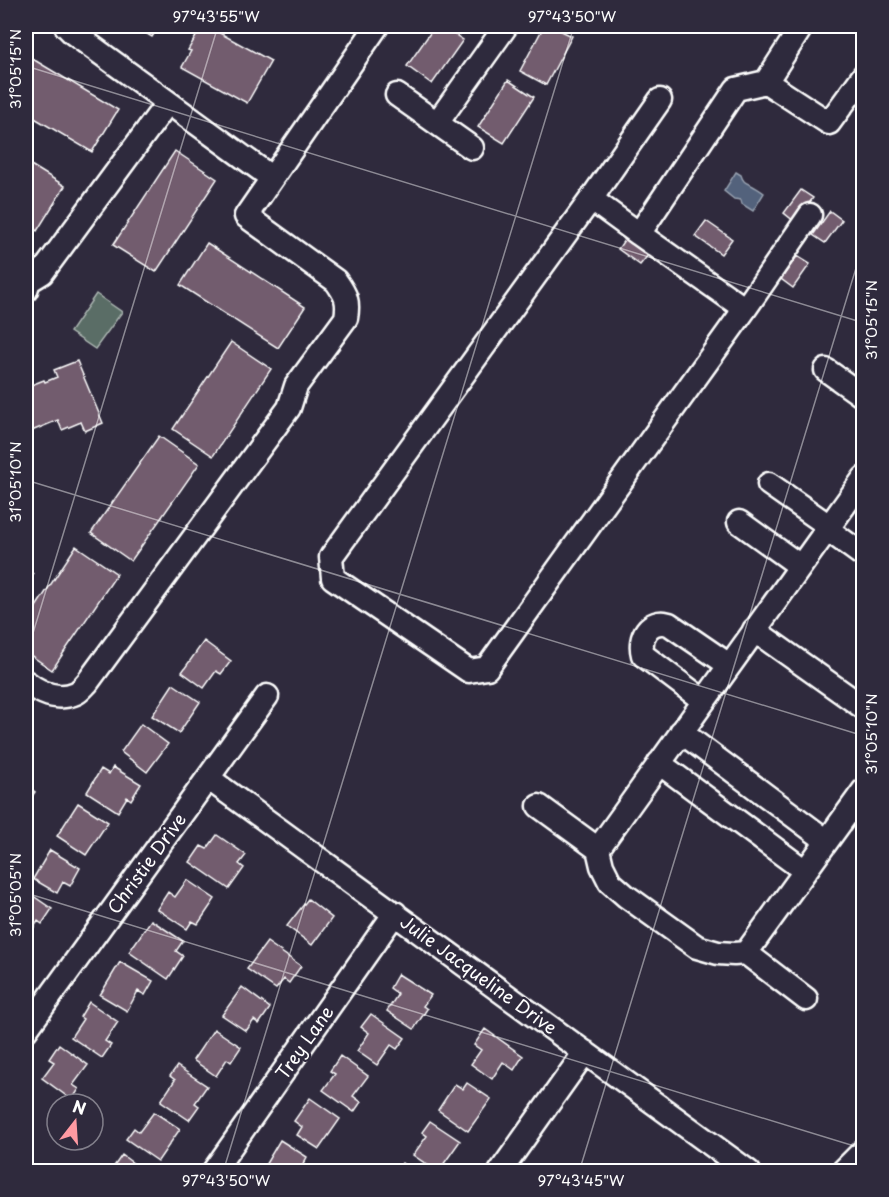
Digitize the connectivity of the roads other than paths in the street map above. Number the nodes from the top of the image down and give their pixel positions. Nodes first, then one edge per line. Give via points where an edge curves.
1 (66, 26) edge
2 (377, 26) edge
3 (506, 26) edge
4 (802, 26) edge
5 (864, 75) edge
6 (766, 82) junction
7 (397, 95) dead end
8 (660, 100) dead end
9 (168, 102) junction
10 (437, 123) junction
11 (472, 148) dead end
12 (272, 178) junction
13 (591, 199) junction
14 (810, 215) dead end
15 (639, 234) junction
16 (27, 283) edge
17 (745, 309) junction
18 (826, 370) dead end
19 (864, 397) edge
20 (864, 478) edge
21 (769, 484) dead end
22 (740, 522) dead end
23 (828, 528) junction
24 (864, 555) edge
25 (800, 566) junction
26 (754, 630) junction
27 (729, 665) junction
28 (26, 682) edge
29 (267, 696) dead end
30 (704, 701) junction
31 (864, 708) edge
32 (681, 732) junction
33 (659, 763) junction
34 (208, 778) junction
35 (860, 804) edge
36 (539, 806) dead end
37 (827, 840) junction
38 (598, 849) junction
39 (805, 871) junction
40 (395, 914) junction
41 (746, 953) junction
42 (806, 999) dead end
43 (26, 1030) edge
44 (585, 1052) junction
45 (864, 1150) edge
46 (213, 1172) edge
47 (500, 1172) edge
48 (749, 1172) edge
49 (842, 1172) edge

1 - 9 street
2 - 12 street
3 - 10 street
4 - 6 street
5 - 6 street via 829,123
6 - 15 street via 736,90
7 - 10 street
8 - 13 street
9 - 12 street
9 - 16 street via 42,273
10 - 11 street
12 - 28 street via 246,216 336,281 348,305 346,318 296,386 289,408 87,683 77,692 51,695
13 - 15 street
13 - 17 street via 331,557 333,578 469,671 487,669
14 - 17 street
15 - 17 street
18 - 19 street
20 - 23 street
21 - 23 street
22 - 25 street
23 - 24 street
23 - 25 street
25 - 26 street
26 - 27 street
26 - 31 street
27 - 30 street
27 - 30 street via 669,624 655,623 649,628 642,640 643,655
29 - 34 street, Christie Drive
30 - 32 street
32 - 33 street
32 - 37 street
33 - 38 street
33 - 39 street
34 - 40 street, Julie Jacqueline Drive
34 - 43 street, Christie Drive
35 - 37 street
36 - 38 street
37 - 39 street
38 - 41 street via 610,882 697,946 718,953
39 - 41 street
40 - 44 street, Julie Jacqueline Drive
40 - 46 street, Trey Lane
41 - 42 street
44 - 47 street
44 - 48 street, Julie Jacqueline Drive
45 - 49 street

